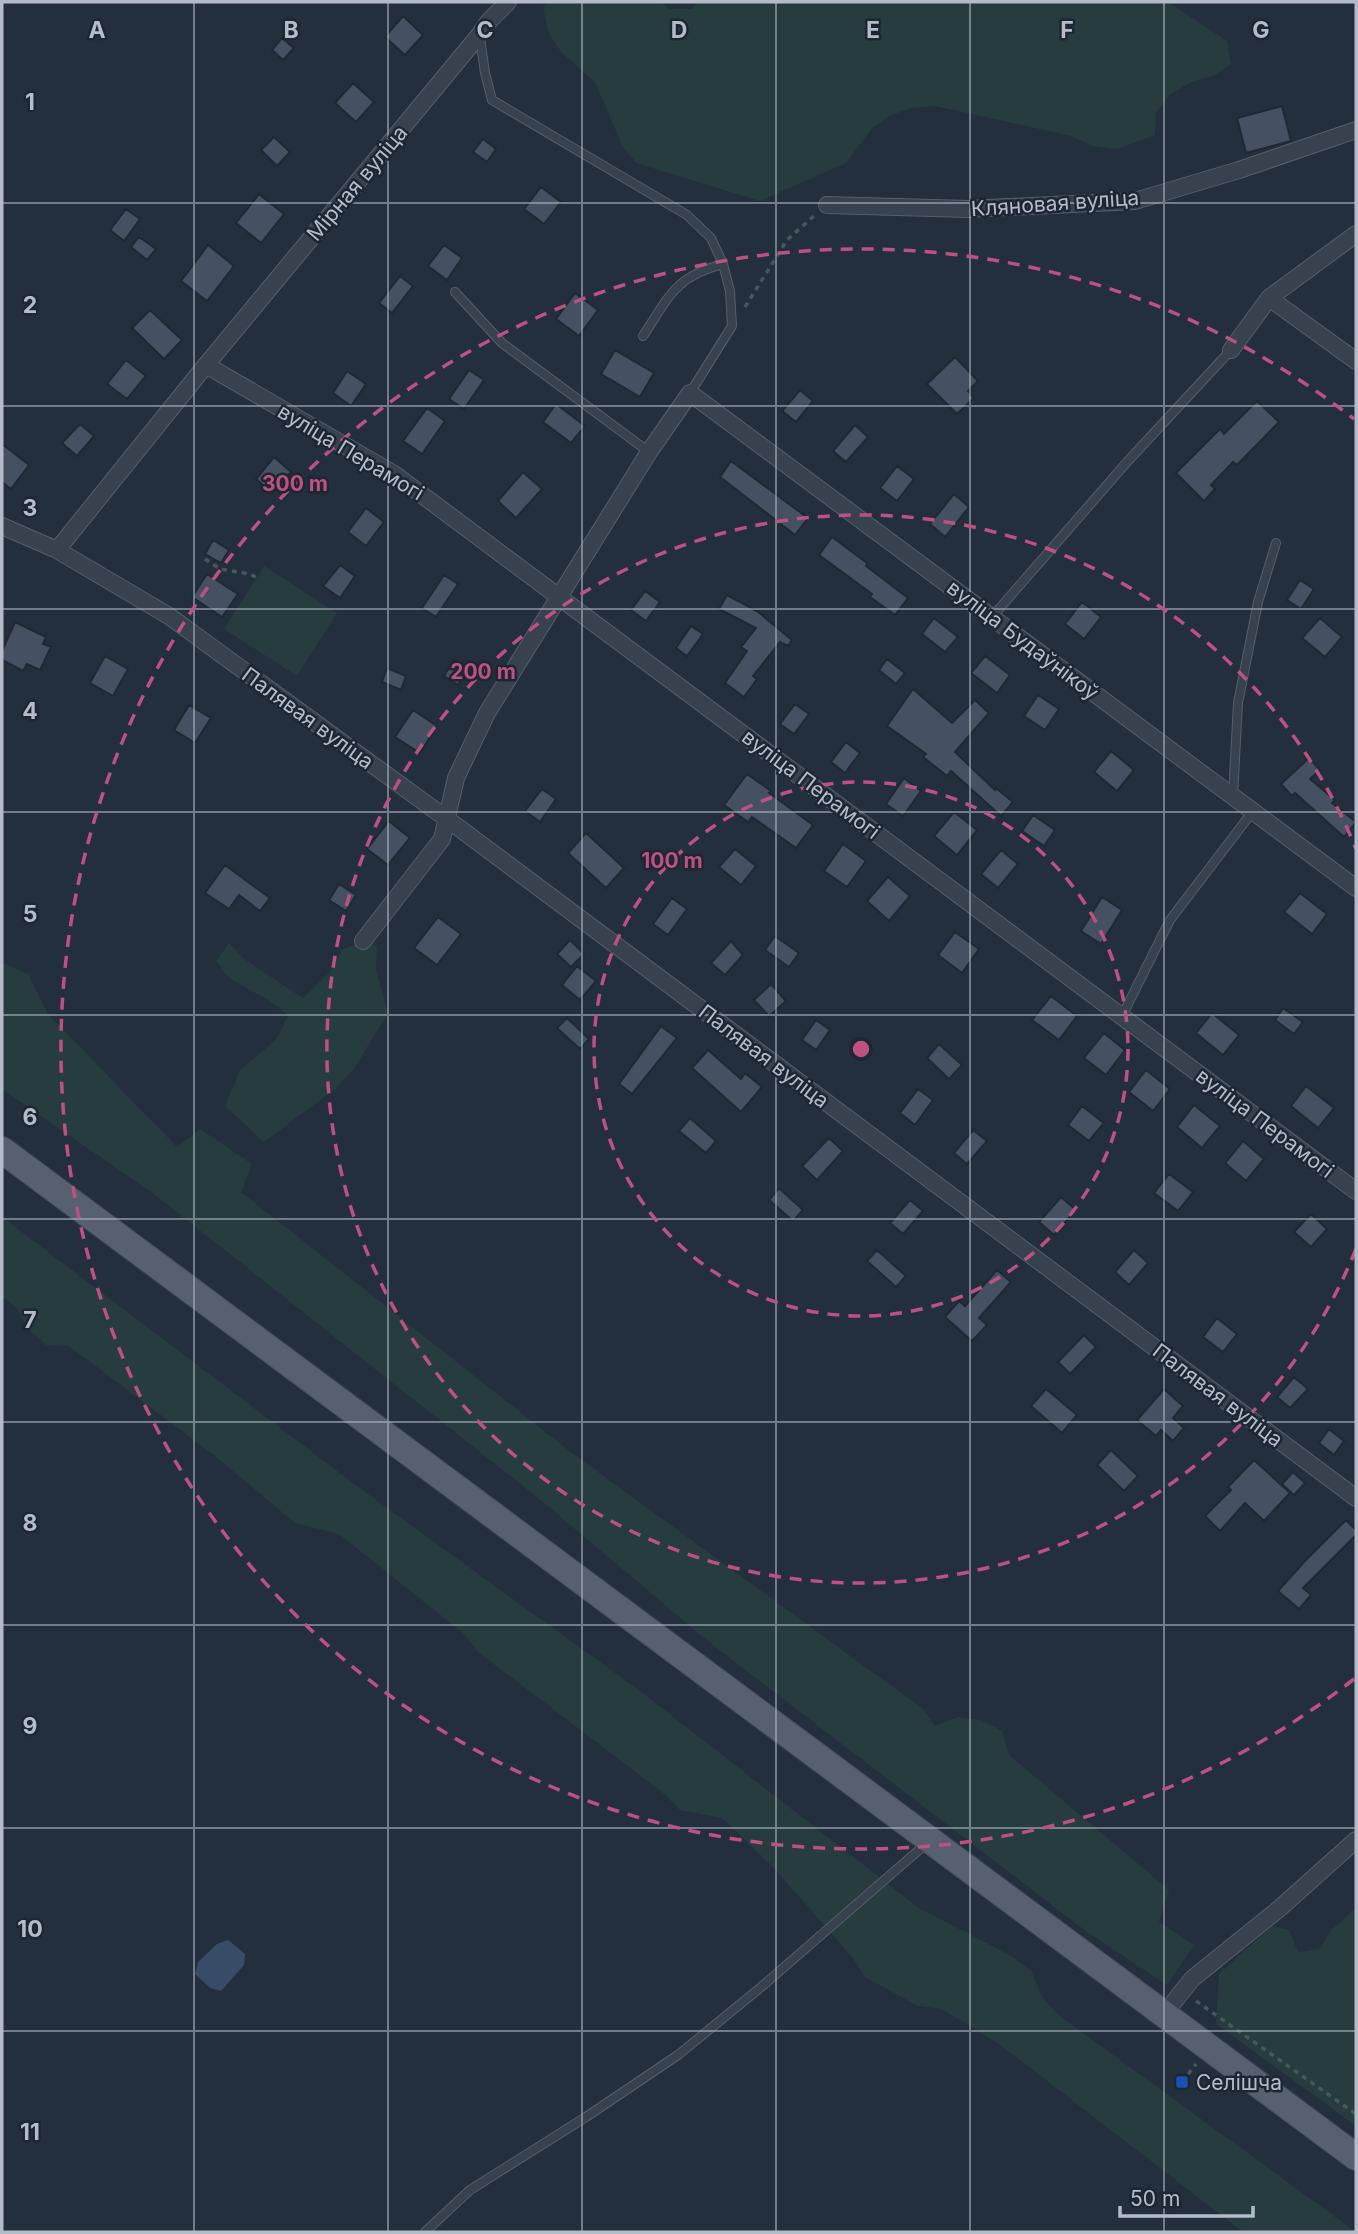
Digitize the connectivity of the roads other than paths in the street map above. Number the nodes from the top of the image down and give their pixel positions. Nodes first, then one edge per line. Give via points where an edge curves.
1 (508, 2) edge
2 (480, 34) junction
3 (1356, 130) edge
4 (827, 205) road end
5 (1356, 234) edge
6 (723, 264) junction
7 (455, 292) dead end
8 (1269, 298) junction
9 (643, 336) dead end
10 (1231, 350) joint
11 (1356, 361) edge
12 (206, 365) junction
13 (690, 393) junction
14 (649, 452) junction
15 (2, 526) edge
16 (1276, 543) dead end
17 (57, 550) junction
18 (560, 596) junction
19 (992, 617) junction
20 (1233, 796) junction
21 (1254, 811) junction
22 (447, 819) junction
23 (1356, 888) edge
24 (363, 941) dead end
25 (1122, 1016) junction
26 (2, 1150) edge
27 (1356, 1191) edge
28 (1356, 1499) edge
29 (930, 1840) junction
30 (1356, 1840) edge
31 (1166, 2013) junction
32 (1356, 2157) edge
33 (425, 2232) edge

1 - 2 street, Мірная вуліца
2 - 6 lane via 492,100 687,215 711,238
2 - 12 street, Мірная вуліца
3 - 4 street, Кляновая вуліца via 1135,201 968,209
5 - 8 street
6 - 9 lane via 688,277
6 - 13 lane via 732,327
7 - 14 lane via 502,343
8 - 10 street
8 - 11 street
10 - 19 lane
12 - 17 street, Мірная вуліца
12 - 18 street, вуліца Перамогі via 394,474
13 - 14 street
13 - 19 street, вуліца Будаўнікоў
14 - 18 street
15 - 17 street, Палявая вуліца
16 - 20 lane via 1258,602 1238,703
17 - 22 street, Палявая вуліца via 169,616
18 - 22 street via 487,712 456,778
18 - 25 street, вуліца Перамогі
19 - 20 street, вуліца Будаўнікоў
20 - 21 street, вуліца Будаўнікоў
21 - 23 street, вуліца Будаўнікоў
21 - 25 lane via 1170,919
22 - 24 street via 442,839
22 - 28 street, Палявая вуліца
25 - 27 street, вуліца Перамогі
26 - 29 main road
29 - 31 main road
29 - 33 lane via 678,2055 470,2190
30 - 31 street via 1192,1979
31 - 32 main road

